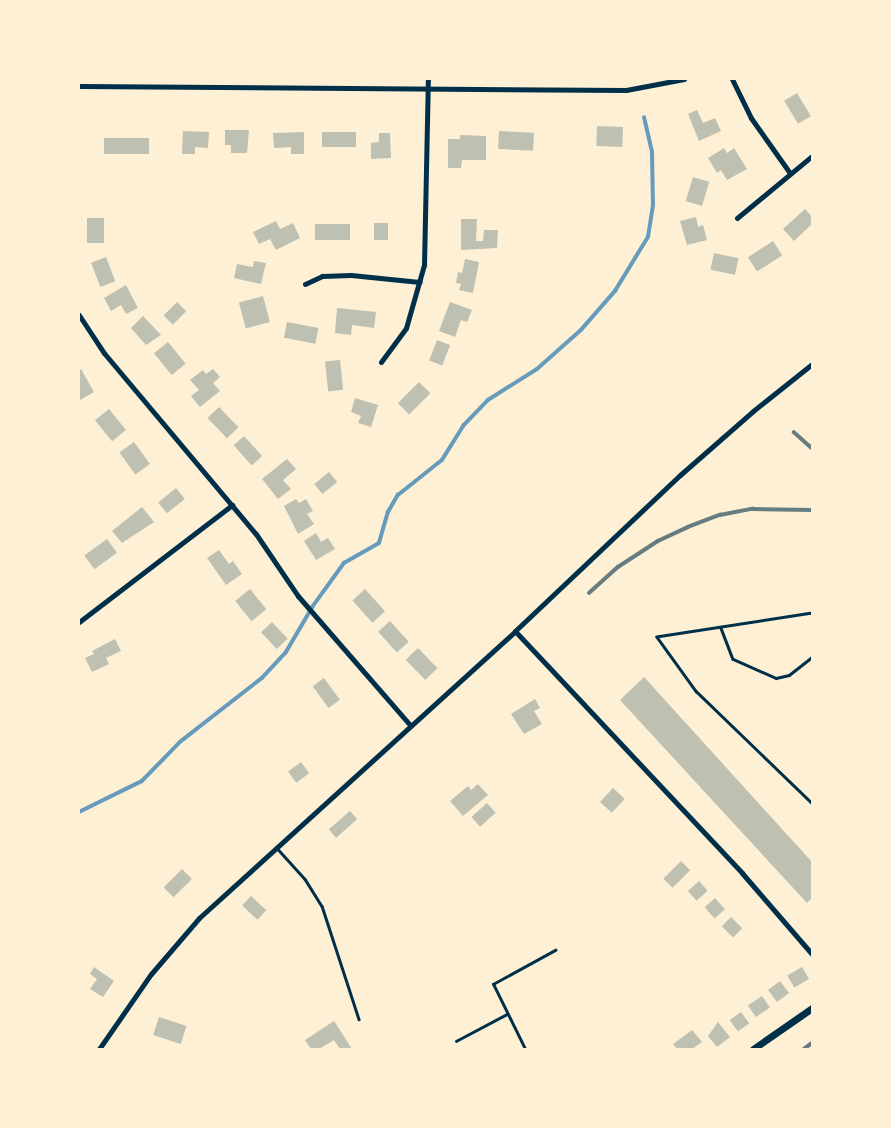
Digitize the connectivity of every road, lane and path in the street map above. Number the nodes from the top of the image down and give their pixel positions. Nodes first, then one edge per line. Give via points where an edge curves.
1 (428, 79) edge
2 (684, 79) edge
3 (732, 79) edge
4 (79, 86) edge
5 (428, 87) junction
6 (812, 156) edge
7 (790, 173) junction
8 (737, 218) dead end
9 (420, 282) junction
10 (305, 284) dead end
11 (79, 315) edge
12 (381, 362) dead end
13 (812, 364) edge
14 (232, 505) junction
15 (812, 613) edge
16 (79, 622) edge
17 (720, 627) junction
18 (515, 631) junction
19 (812, 657) edge
20 (410, 725) junction
21 (812, 803) edge
22 (277, 848) junction
23 (555, 950) dead end
24 (812, 954) edge
25 (812, 1008) edge
26 (507, 1014) junction
27 (359, 1019) dead end
28 (456, 1041) dead end
29 (99, 1049) edge
30 (525, 1049) edge
31 (753, 1049) edge

1 - 5 street
2 - 5 street via 626,90
3 - 7 street via 751,118
4 - 5 street
5 - 9 street via 427,242
6 - 7 street
7 - 8 street
9 - 10 street via 351,275 322,276
9 - 12 street via 405,328
11 - 14 street via 104,353
13 - 18 street via 680,475
14 - 16 street
14 - 20 street via 298,596
15 - 17 lane
17 - 19 lane via 733,659 776,678 789,675
17 - 21 lane via 657,637 696,691
18 - 20 street
18 - 24 street
20 - 22 street
22 - 27 lane via 305,879 321,906
22 - 29 street via 183,937
23 - 26 lane via 494,984
25 - 31 street
26 - 28 lane
26 - 30 lane

